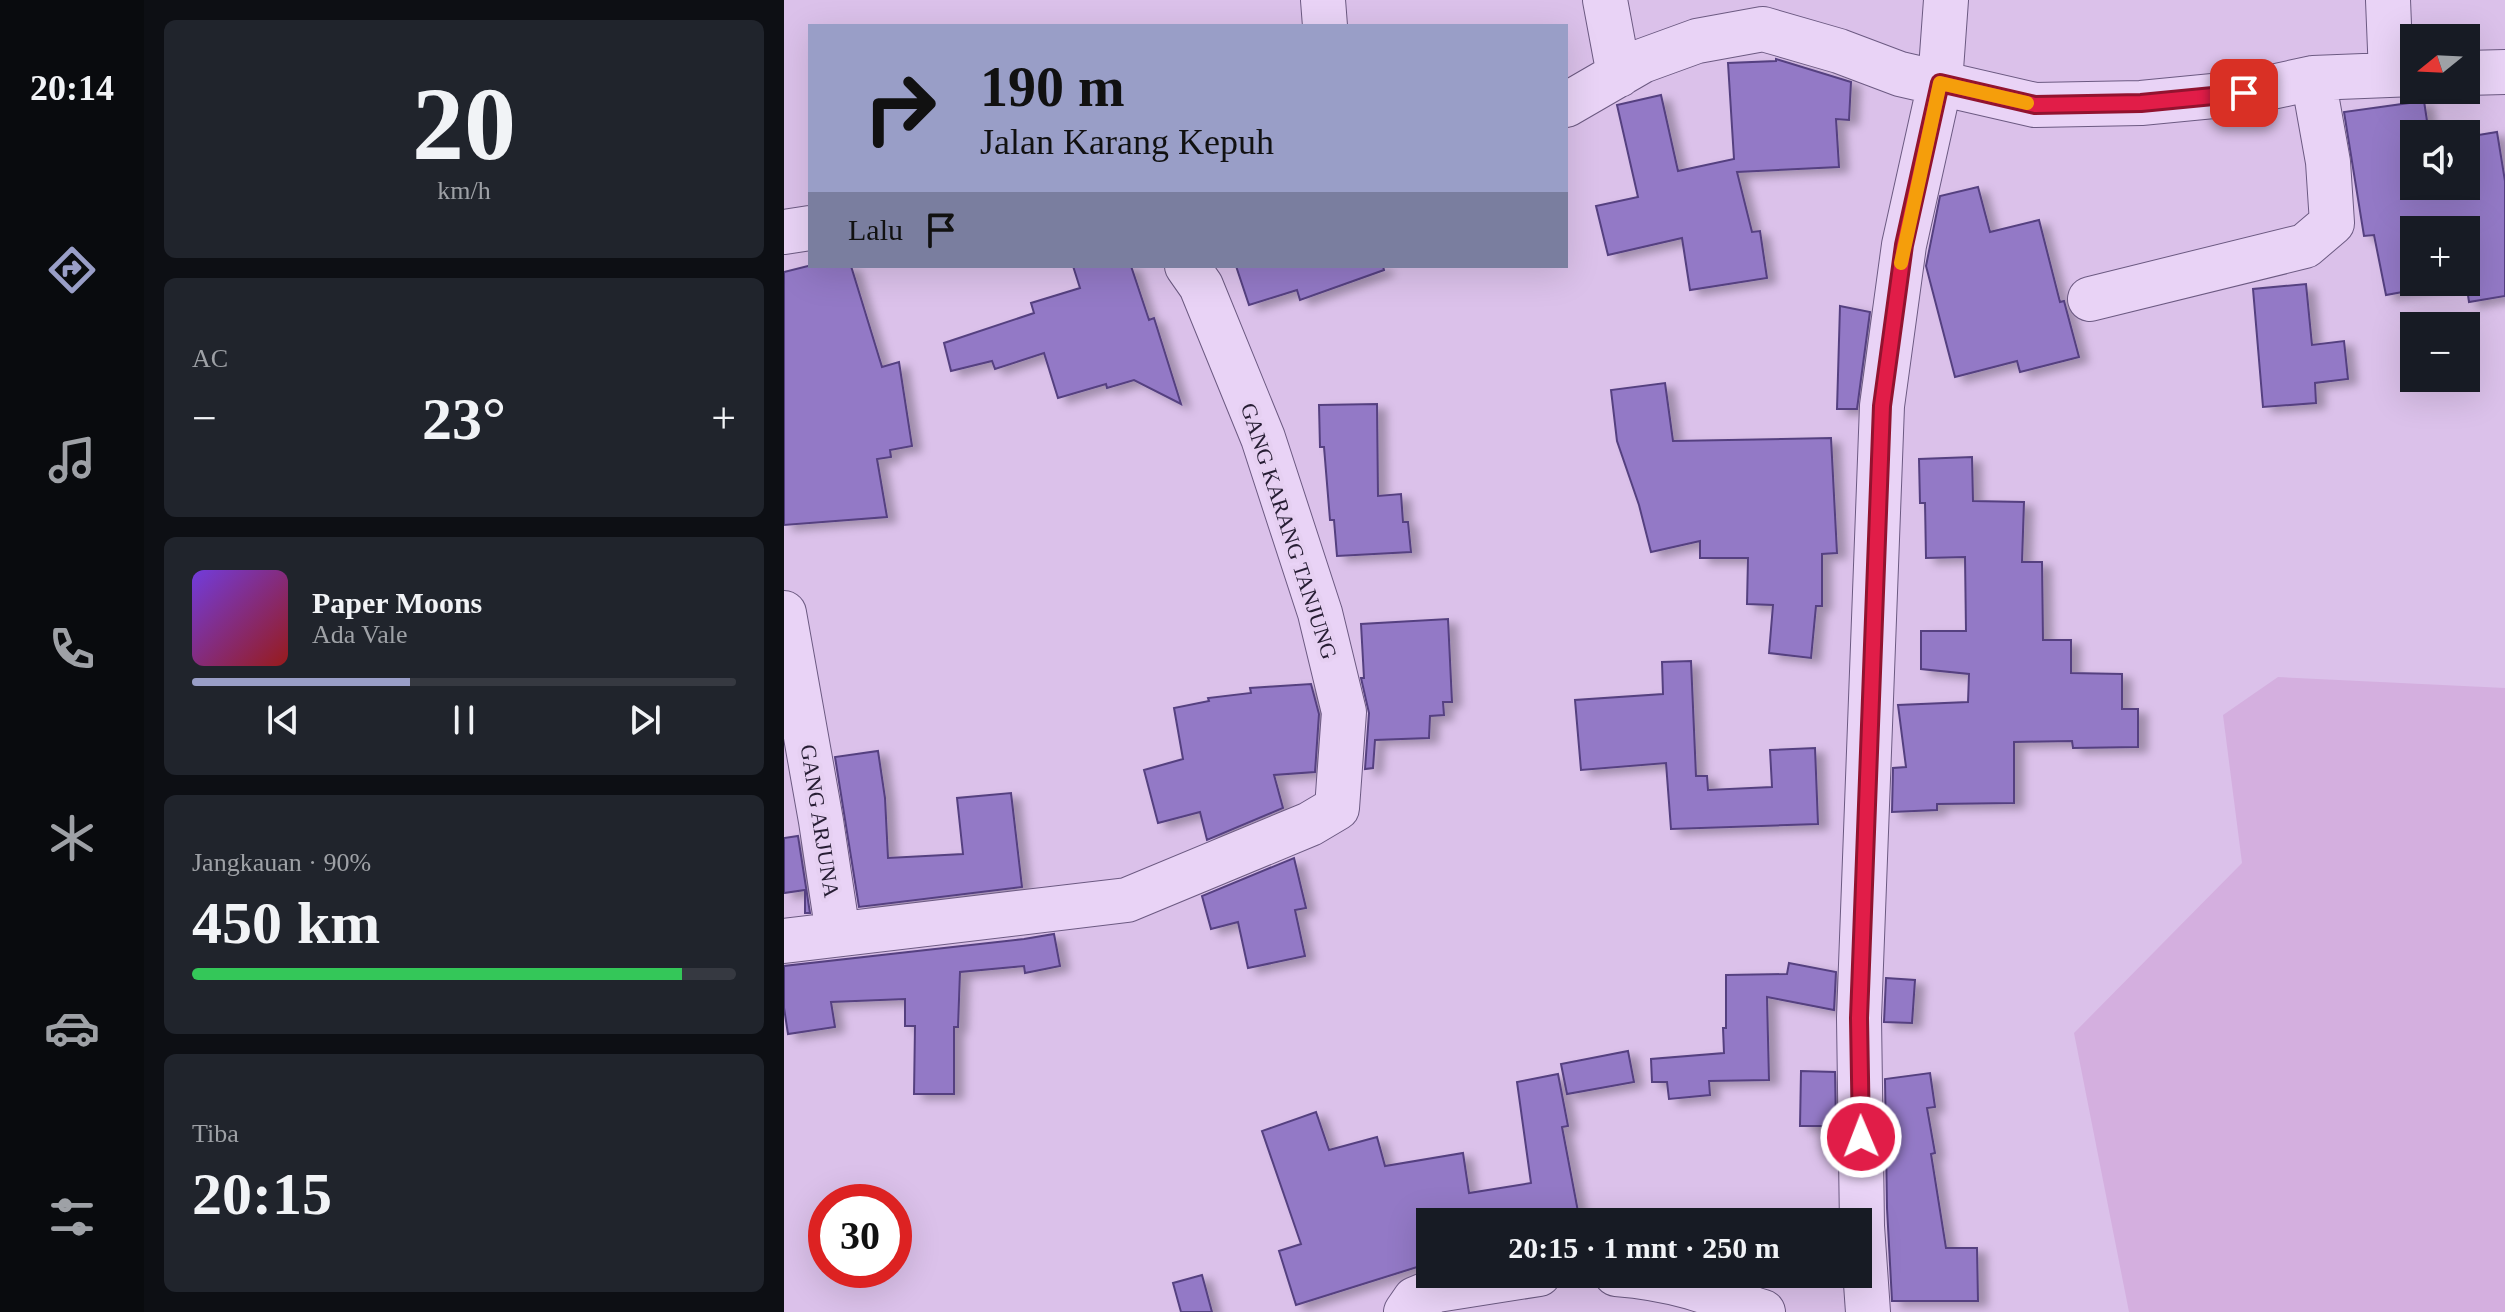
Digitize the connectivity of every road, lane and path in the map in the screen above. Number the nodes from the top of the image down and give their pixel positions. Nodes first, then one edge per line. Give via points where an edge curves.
1 (1323, 0) edge
2 (1605, 0) edge
3 (1946, 0) edge
4 (2388, 0) edge
5 (1763, 14) edge
6 (1325, 24) edge
7 (2400, 63) edge
8 (2505, 72) edge
9 (2480, 73) edge
10 (2400, 74) edge
11 (1619, 75) junction
12 (2313, 78) junction
13 (1940, 83) junction
14 (1568, 104) edge
15 (808, 228) edge
16 (784, 232) edge
17 (1188, 268) edge
18 (2090, 299) dead end
19 (784, 613) edge
20 (803, 822) edge
21 (838, 934) junction
22 (784, 941) edge
23 (1450, 1288) edge
24 (1694, 1288) edge
25 (1406, 1312) edge
26 (1763, 1312) edge
27 (1868, 1312) edge

1 - 6 street
2 - 11 street
3 - 13 street
4 - 7 street
5 - 11 street
5 - 13 street via 1839,51
8 - 9 street
10 - 12 street
11 - 14 street
12 - 13 street via 2244,93 2141,103 2035,105
12 - 18 street via 2332,223 2305,246
13 - 27 street via 1904,245 1882,406 1859,1018
15 - 16 street
17 - 21 street, GANG KARANG TANJUNG via 1201,286 1263,438 1320,613 1344,712 1337,808 1127,900
19 - 20 street, GANG ARJUNA
20 - 21 street, GANG ARJUNA
21 - 22 street, GANG KARANG TANJUNG
23 - 25 street via 1415,1299
24 - 26 street

